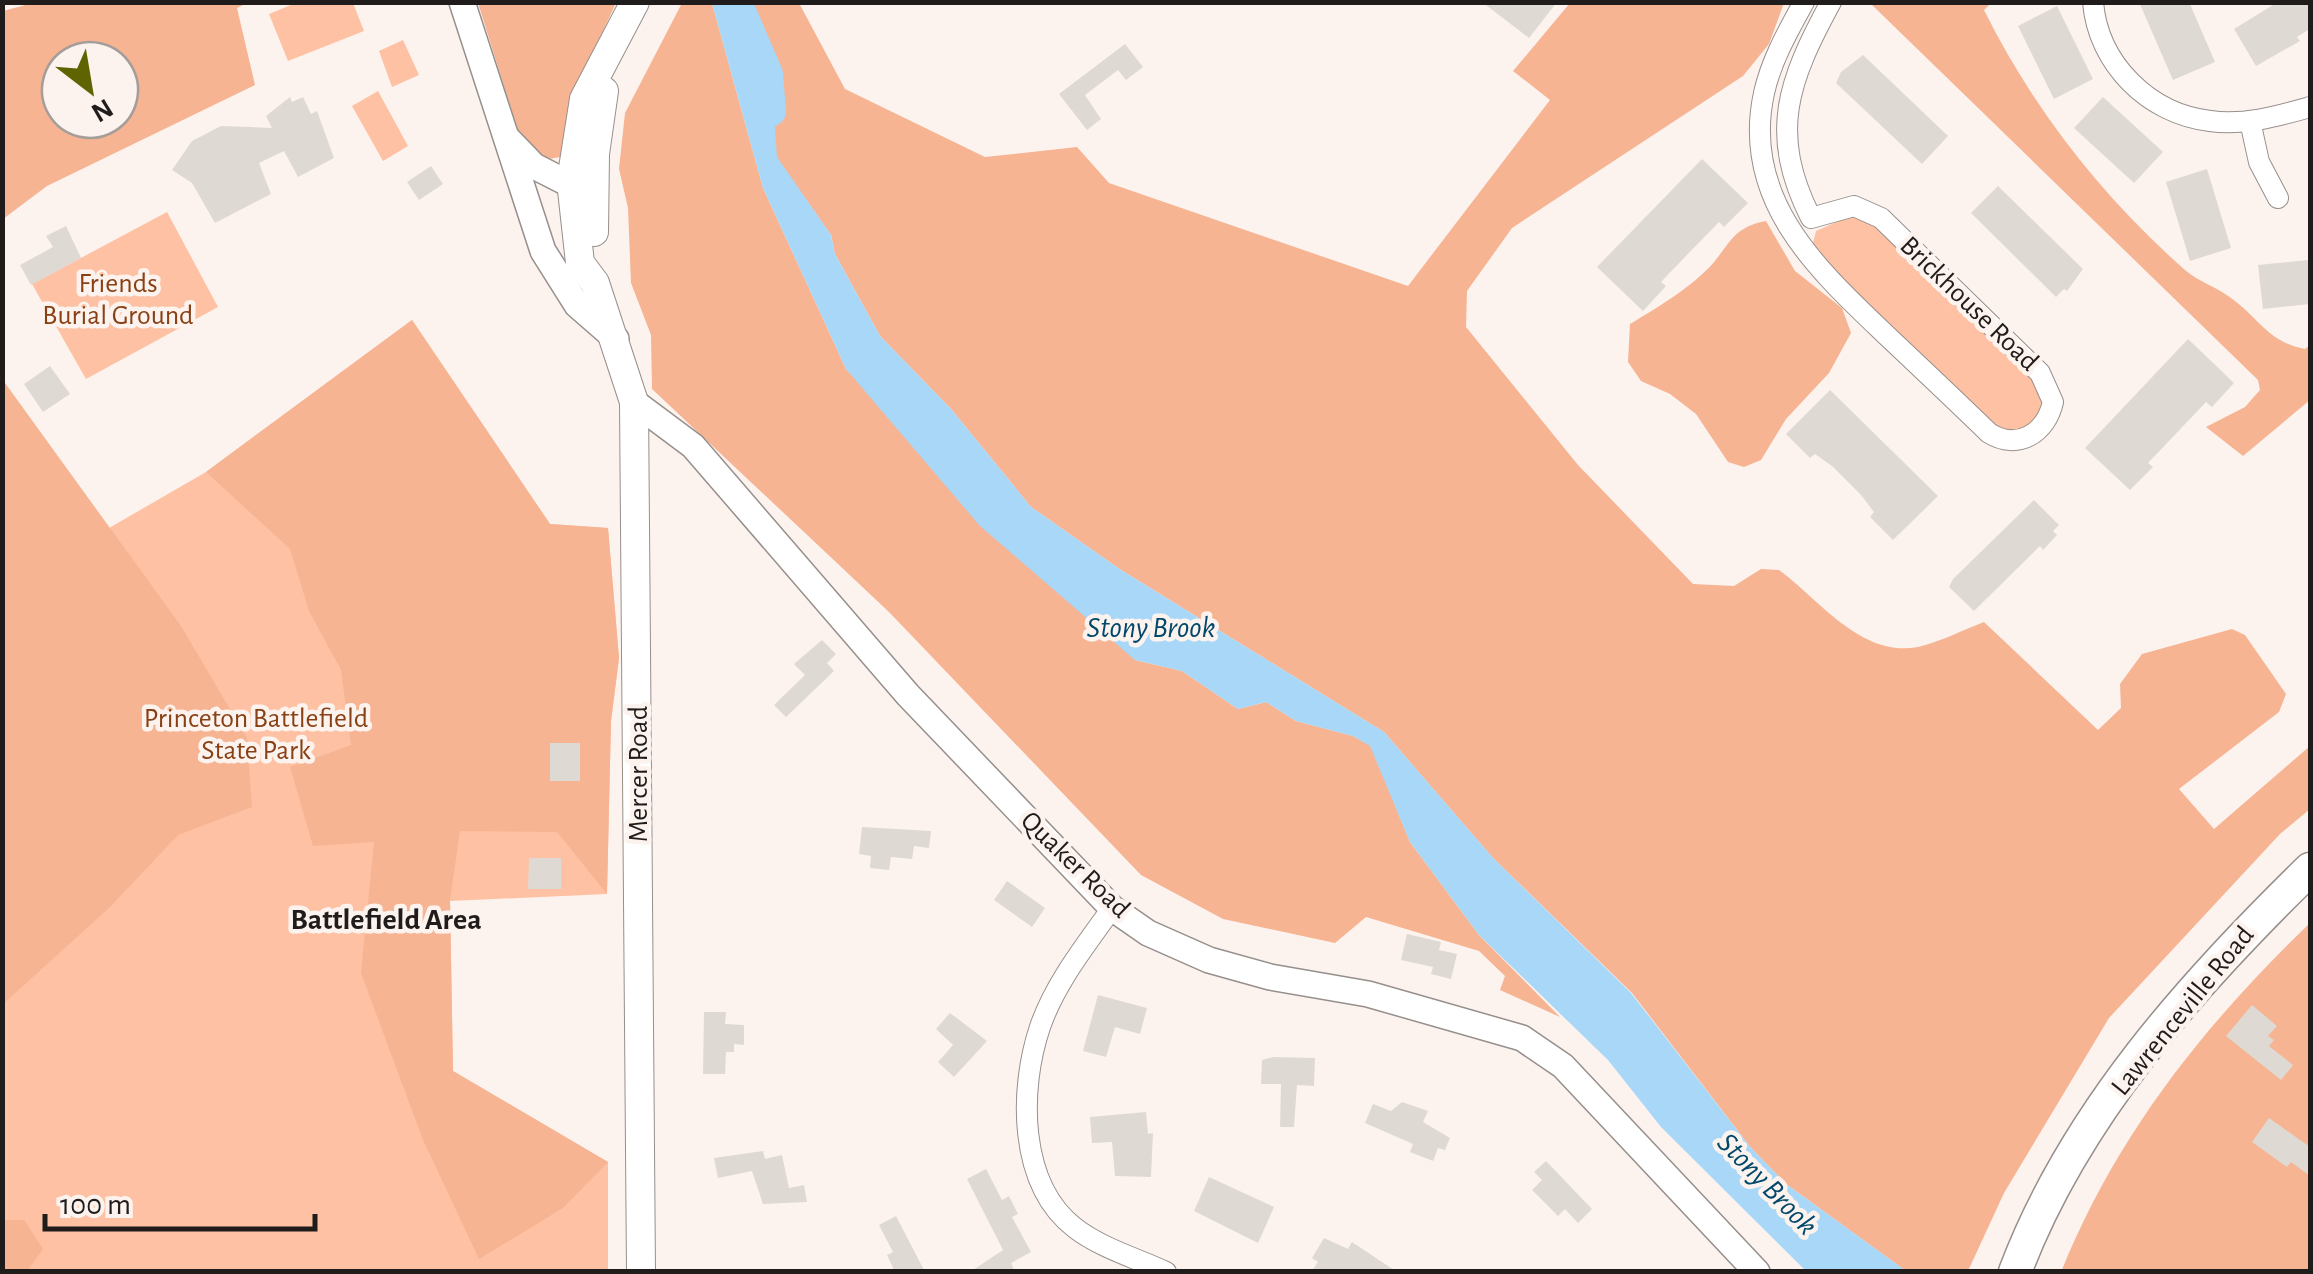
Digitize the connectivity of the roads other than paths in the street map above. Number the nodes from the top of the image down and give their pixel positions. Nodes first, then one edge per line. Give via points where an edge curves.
1 (462, 2) edge
2 (634, 2) edge
3 (1804, 2) edge
4 (1832, 2) edge
5 (2093, 2) edge
6 (2310, 107) edge
7 (2250, 121) junction
8 (1761, 123) junction
9 (1786, 124) junction
10 (503, 134) junction
11 (574, 186) junction
12 (2278, 198) dead end
13 (524, 205) junction
14 (1811, 218) junction
15 (1792, 235) junction
16 (552, 266) junction
17 (595, 282) junction
18 (616, 339) junction
19 (634, 402) junction
20 (2310, 869) edge
21 (1112, 908) junction
22 (641, 1272) edge
23 (1166, 1272) edge
24 (1757, 1272) edge
25 (2015, 1272) edge

1 - 10 street
2 - 11 main road, Mercer Road via 618,32
3 - 8 street, Brickhouse Road via 1773,65
4 - 9 street via 1794,80
5 - 7 street via 2109,56 2145,95 2186,116
6 - 7 street
7 - 12 street via 2259,162
8 - 9 street
8 - 15 street, Brickhouse Road via 1766,170
9 - 14 street via 1794,180
10 - 11 street via 534,166
10 - 13 street
11 - 13 street via 538,185
11 - 17 main road, Mercer Road
13 - 16 street
14 - 15 street
14 - 15 street, Brickhouse Road via 1854,206 1881,218 2047,381 2053,402 2041,428 2020,441 1989,433 1813,265
16 - 17 street
16 - 18 street via 576,305
17 - 18 main road, Mercer Road
18 - 19 main road, Mercer Road
19 - 21 street, Quaker Road via 693,446 908,695
19 - 22 main road, Mercer Road
20 - 25 highway, Lawrenceville Road via 2156,1035 2084,1138
21 - 23 street via 1040,1027 1029,1089 1030,1148 1049,1198 1076,1229
21 - 24 street, Quaker Road via 1148,933 1209,960 1368,994 1522,1038 1563,1066

